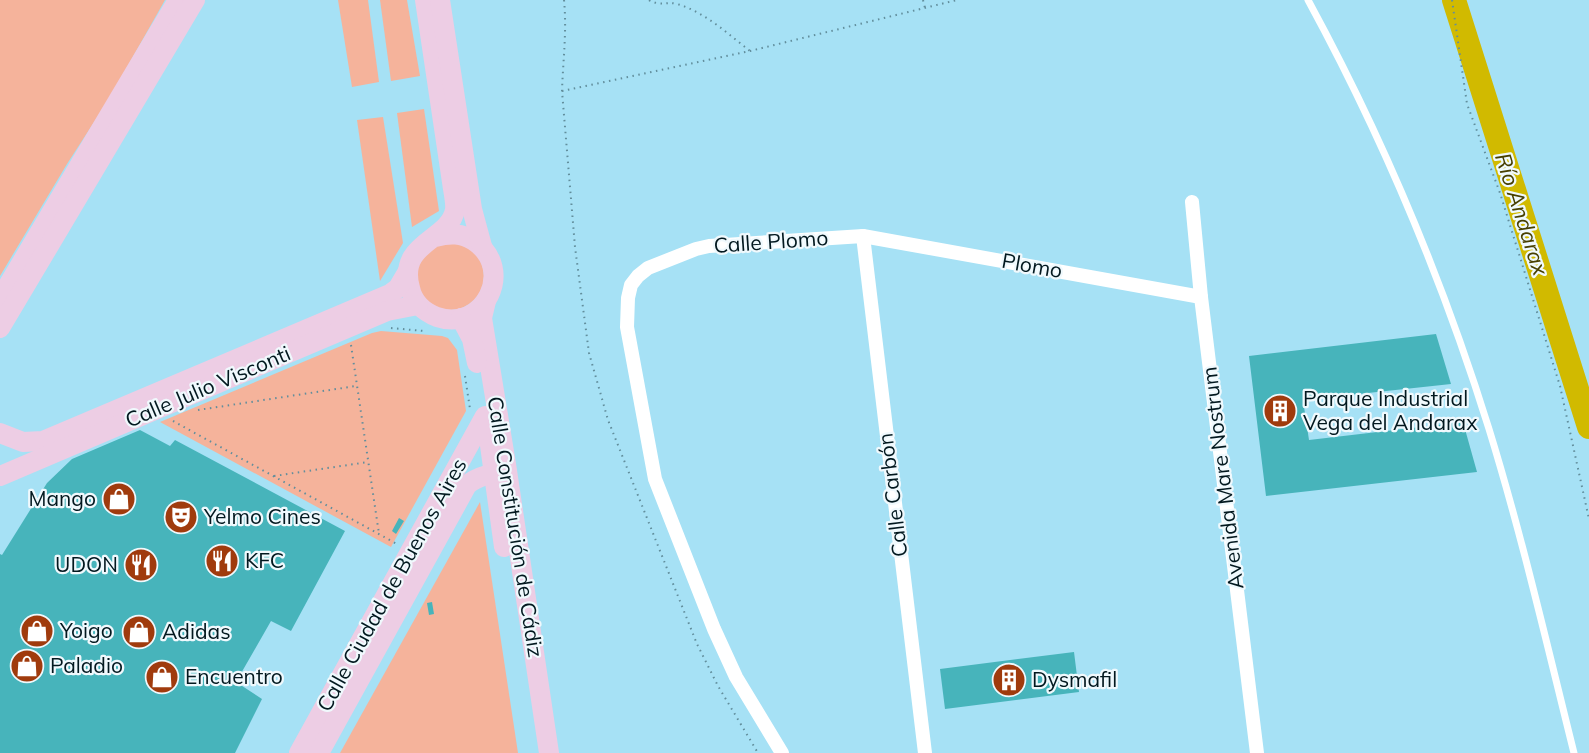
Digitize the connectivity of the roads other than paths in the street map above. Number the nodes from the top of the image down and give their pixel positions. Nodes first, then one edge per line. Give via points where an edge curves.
1 (178, 0) edge
2 (195, 0) edge
3 (424, 0) edge
4 (440, 0) edge
5 (1308, 0) edge
6 (1192, 202) dead end
7 (862, 236) junction
8 (435, 237) junction
9 (482, 246) junction
10 (408, 271) junction
11 (1201, 297) junction
12 (0, 299) edge
13 (486, 301) junction
14 (418, 304) junction
15 (461, 318) junction
16 (0, 328) edge
17 (477, 414) junction
18 (0, 431) edge
19 (0, 439) edge
20 (499, 470) junction
21 (0, 476) edge
22 (299, 753) edge
23 (320, 753) edge
24 (537, 753) edge
25 (549, 753) edge
26 (782, 753) edge
27 (925, 753) edge
28 (1257, 753) edge
29 (1574, 753) edge

1 - 12 street
2 - 16 street
3 - 8 street via 455,211
4 - 9 street via 472,209
5 - 29 lane via 1378,141 1438,283 1492,439
6 - 11 street, Avenida Mare Nostrum
7 - 11 street, Plomo
7 - 26 street, Calle Plomo via 696,249 648,268 632,285 628,298 627,327 655,480 736,677
7 - 27 street, Calle Carbón
8 - 9 street via 457,234
8 - 10 street via 414,254
9 - 13 street via 494,276
10 - 14 street via 410,289
10 - 18 street, Calle Julio Visconti via 390,294 43,441 23,442
11 - 28 street, Avenida Mare Nostrum
13 - 15 street
13 - 20 street, Calle Constitución de Cádiz via 482,318
14 - 15 street via 433,316
14 - 21 street, Calle Julio Visconti via 387,311
15 - 17 street, Calle Constitución de Cádiz via 472,339
17 - 20 street, Calle Constitución de Cádiz
17 - 22 street, Calle Ciudad de Buenos Aires
18 - 19 street
20 - 23 street, Calle Ciudad de Buenos Aires via 467,485
20 - 24 street, Calle Constitución de Cádiz
20 - 25 street, Calle Constitución de Cádiz

